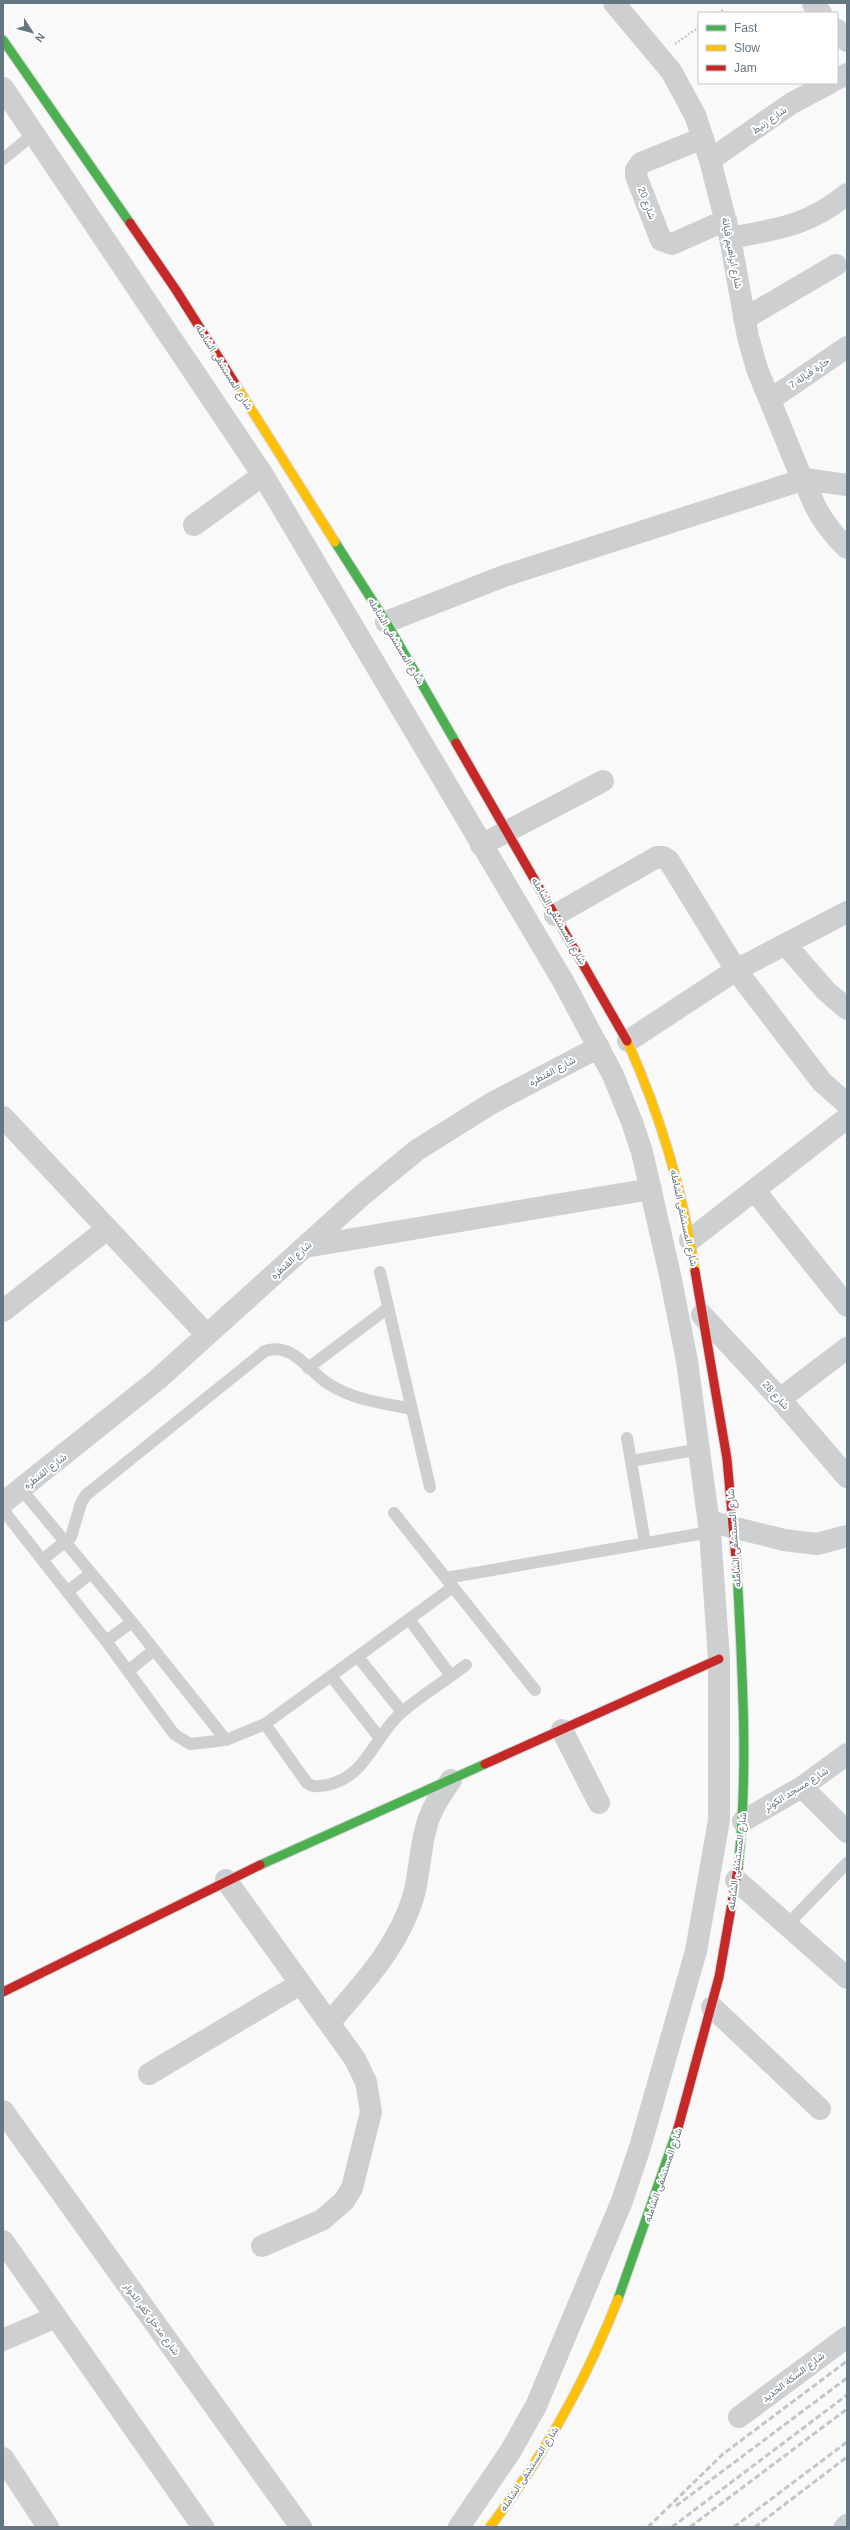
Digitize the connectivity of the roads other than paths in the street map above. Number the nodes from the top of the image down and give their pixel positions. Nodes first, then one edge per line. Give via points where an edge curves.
1 (614, 3) edge
2 (838, 31) edge
3 (3, 40) edge
4 (847, 41) edge
5 (847, 74) edge
6 (838, 78) edge
7 (828, 84) edge
8 (3, 88) edge
9 (35, 133) junction
10 (703, 138) junction
11 (3, 159) edge
12 (710, 160) junction
13 (847, 194) edge
14 (728, 229) junction
15 (836, 265) dead end
16 (744, 319) junction
17 (847, 347) edge
18 (771, 399) junction
19 (263, 475) junction
20 (805, 479) junction
21 (847, 486) edge
22 (194, 525) dead end
23 (847, 548) edge
24 (386, 622) junction
25 (603, 782) dead end
26 (507, 832) junction
27 (481, 845) junction
28 (847, 912) edge
29 (555, 915) junction
30 (785, 944) junction
31 (736, 970) junction
32 (847, 1009) edge
33 (628, 1040) junction
34 (599, 1047) junction
35 (847, 1104) edge
36 (3, 1117) edge
37 (847, 1118) edge
38 (650, 1189) junction
39 (755, 1191) junction
40 (107, 1229) junction
41 (690, 1240) junction
42 (304, 1247) junction
43 (380, 1272) dead end
44 (847, 1306) edge
45 (388, 1308) junction
46 (3, 1311) edge
47 (702, 1315) junction
48 (207, 1335) junction
49 (847, 1348) edge
50 (308, 1368) junction
51 (780, 1399) junction
52 (412, 1409) junction
53 (627, 1438) dead end
54 (701, 1448) junction
55 (631, 1462) junction
56 (847, 1477) edge
57 (430, 1487) dead end
58 (21, 1490) junction
59 (3, 1503) edge
60 (3, 1510) edge
61 (394, 1513) dead end
62 (710, 1527) junction
63 (734, 1527) junction
64 (847, 1536) edge
65 (66, 1543) junction
66 (645, 1543) junction
67 (42, 1560) junction
68 (91, 1573) junction
69 (449, 1582) junction
70 (67, 1592) junction
71 (409, 1619) junction
72 (132, 1622) junction
73 (106, 1641) junction
74 (154, 1650) junction
75 (358, 1657) junction
76 (719, 1659) junction
77 (466, 1665) dead end
78 (128, 1670) junction
79 (331, 1676) junction
80 (450, 1676) junction
81 (535, 1690) dead end
82 (402, 1712) junction
83 (265, 1724) junction
84 (562, 1730) junction
85 (379, 1737) junction
86 (226, 1740) junction
87 (847, 1754) edge
88 (451, 1780) junction
89 (802, 1787) junction
90 (599, 1803) dead end
91 (743, 1821) junction
92 (847, 1832) edge
93 (847, 1863) edge
94 (226, 1880) junction
95 (736, 1880) junction
96 (787, 1925) junction
97 (847, 1978) edge
98 (300, 1984) junction
99 (3, 1992) edge
100 (712, 2007) junction
101 (329, 2023) junction
102 (149, 2074) dead end
103 (820, 2109) dead end
104 (3, 2111) edge
105 (3, 2241) edge
106 (262, 2246) dead end
107 (56, 2318) junction
108 (847, 2337) edge
109 (3, 2340) edge
110 (739, 2417) dead end
111 (3, 2458) edge
112 (48, 2527) edge
113 (203, 2527) edge
114 (301, 2527) edge
115 (459, 2527) edge
116 (490, 2527) edge

1 - 10 street, شارع ابراهيم فيالة via 680,85
2 - 4 street
3 - 24 street, شارع المستشفى الشامله via 176,290
5 - 6 street
7 - 12 street, شارع زنيط via 792,104
8 - 9 street
9 - 11 lane
9 - 19 street
10 - 12 street, شارع ابراهيم فيالة
10 - 14 street, شارع 20 via 641,164 636,170 636,176 661,240 666,243 672,244
12 - 14 street, شارع ابراهيم فيالة
13 - 14 street, شارع 20 via 820,214 805,221
14 - 16 street, شارع ابراهيم فيالة
15 - 16 street
16 - 18 street, شارع ابراهيم فيالة via 757,369
17 - 18 street, حارة فيالة 7
18 - 20 street, شارع ابراهيم فيالة via 800,474
19 - 22 street
19 - 27 street
20 - 21 street
20 - 23 street, شارع ابراهيم فيالة via 810,500
20 - 24 street via 504,576
24 - 26 street, شارع المستشفى الشامله
25 - 26 street
26 - 27 street
26 - 29 street, شارع المستشفى الشامله
27 - 34 street via 563,981
28 - 30 street
29 - 31 street via 657,857 663,857 669,861
29 - 33 street, شارع المستشفى الشامله
30 - 31 street
30 - 32 street via 826,991
31 - 33 street
31 - 35 street via 822,1082
33 - 41 street, شارع المستشفى الشامله via 673,1164
34 - 38 street via 632,1122
34 - 42 street, شارع القنطره via 453,1125 388,1173
36 - 40 street
37 - 39 street
38 - 42 street
38 - 54 street via 686,1354
39 - 41 street
39 - 44 street
40 - 46 street
40 - 48 street
41 - 47 street, شارع المستشفى الشامله
42 - 48 street, شارع القنطره
43 - 45 lane
45 - 50 lane
45 - 52 lane
47 - 51 street, شارع 28
47 - 63 street, شارع المستشفى الشامله via 727,1460
48 - 58 street, شارع القنطره
49 - 51 street
50 - 52 lane via 328,1383 354,1397
50 - 65 lane via 290,1352 277,1349 265,1351 86,1495 81,1503 75,1529
51 - 56 street, شارع 28
52 - 57 lane
53 - 55 lane
54 - 55 lane
54 - 62 street
55 - 66 lane
58 - 59 street, شارع القنطره
58 - 65 lane
60 - 67 lane
61 - 69 lane
62 - 63 street
62 - 66 lane
62 - 76 street
63 - 64 street via 784,1540 817,1544
63 - 91 street, شارع المستشفى الشامله via 746,1734
65 - 67 lane
65 - 68 lane
66 - 69 lane
67 - 70 lane
68 - 70 lane
68 - 72 lane
69 - 71 lane
69 - 81 lane
70 - 73 lane
71 - 75 lane
71 - 80 lane
72 - 73 lane
72 - 74 lane
73 - 78 lane
74 - 78 lane
74 - 86 lane
75 - 79 lane
75 - 82 lane
76 - 84 street
76 - 115 street via 719,1820 696,1952 640,2147 606,2242 536,2406 510,2452
77 - 80 lane
78 - 86 lane via 174,1734 190,1744
79 - 83 lane
79 - 85 lane
80 - 82 lane
82 - 85 lane
83 - 85 lane via 304,1780 314,1786 336,1783 356,1772
83 - 86 lane
84 - 88 street
84 - 90 street
87 - 89 street, شارع مسجد الكوثر
88 - 94 street
88 - 101 street via 428,1823 414,1895 395,1936 373,1973
89 - 91 street, شارع مسجد الكوثر
89 - 92 street
91 - 95 street, شارع المستشفى الشامله
93 - 96 lane
94 - 98 street
94 - 99 street
95 - 96 street
95 - 100 street, شارع المستشفى الشامله
96 - 97 street
98 - 101 street
98 - 102 street
100 - 103 street
100 - 116 street, شارع المستشفى الشامله via 673,2149 642,2237 593,2359 528,2474 507,2507
101 - 106 street via 356,2059 370,2096 371,2112 357,2173 352,2188 334,2211 322,2220
104 - 114 street, شارع مدخل كفر الدوار
105 - 107 street
107 - 109 street
107 - 113 street
108 - 110 street, شارع السكة الحديد
111 - 112 street

